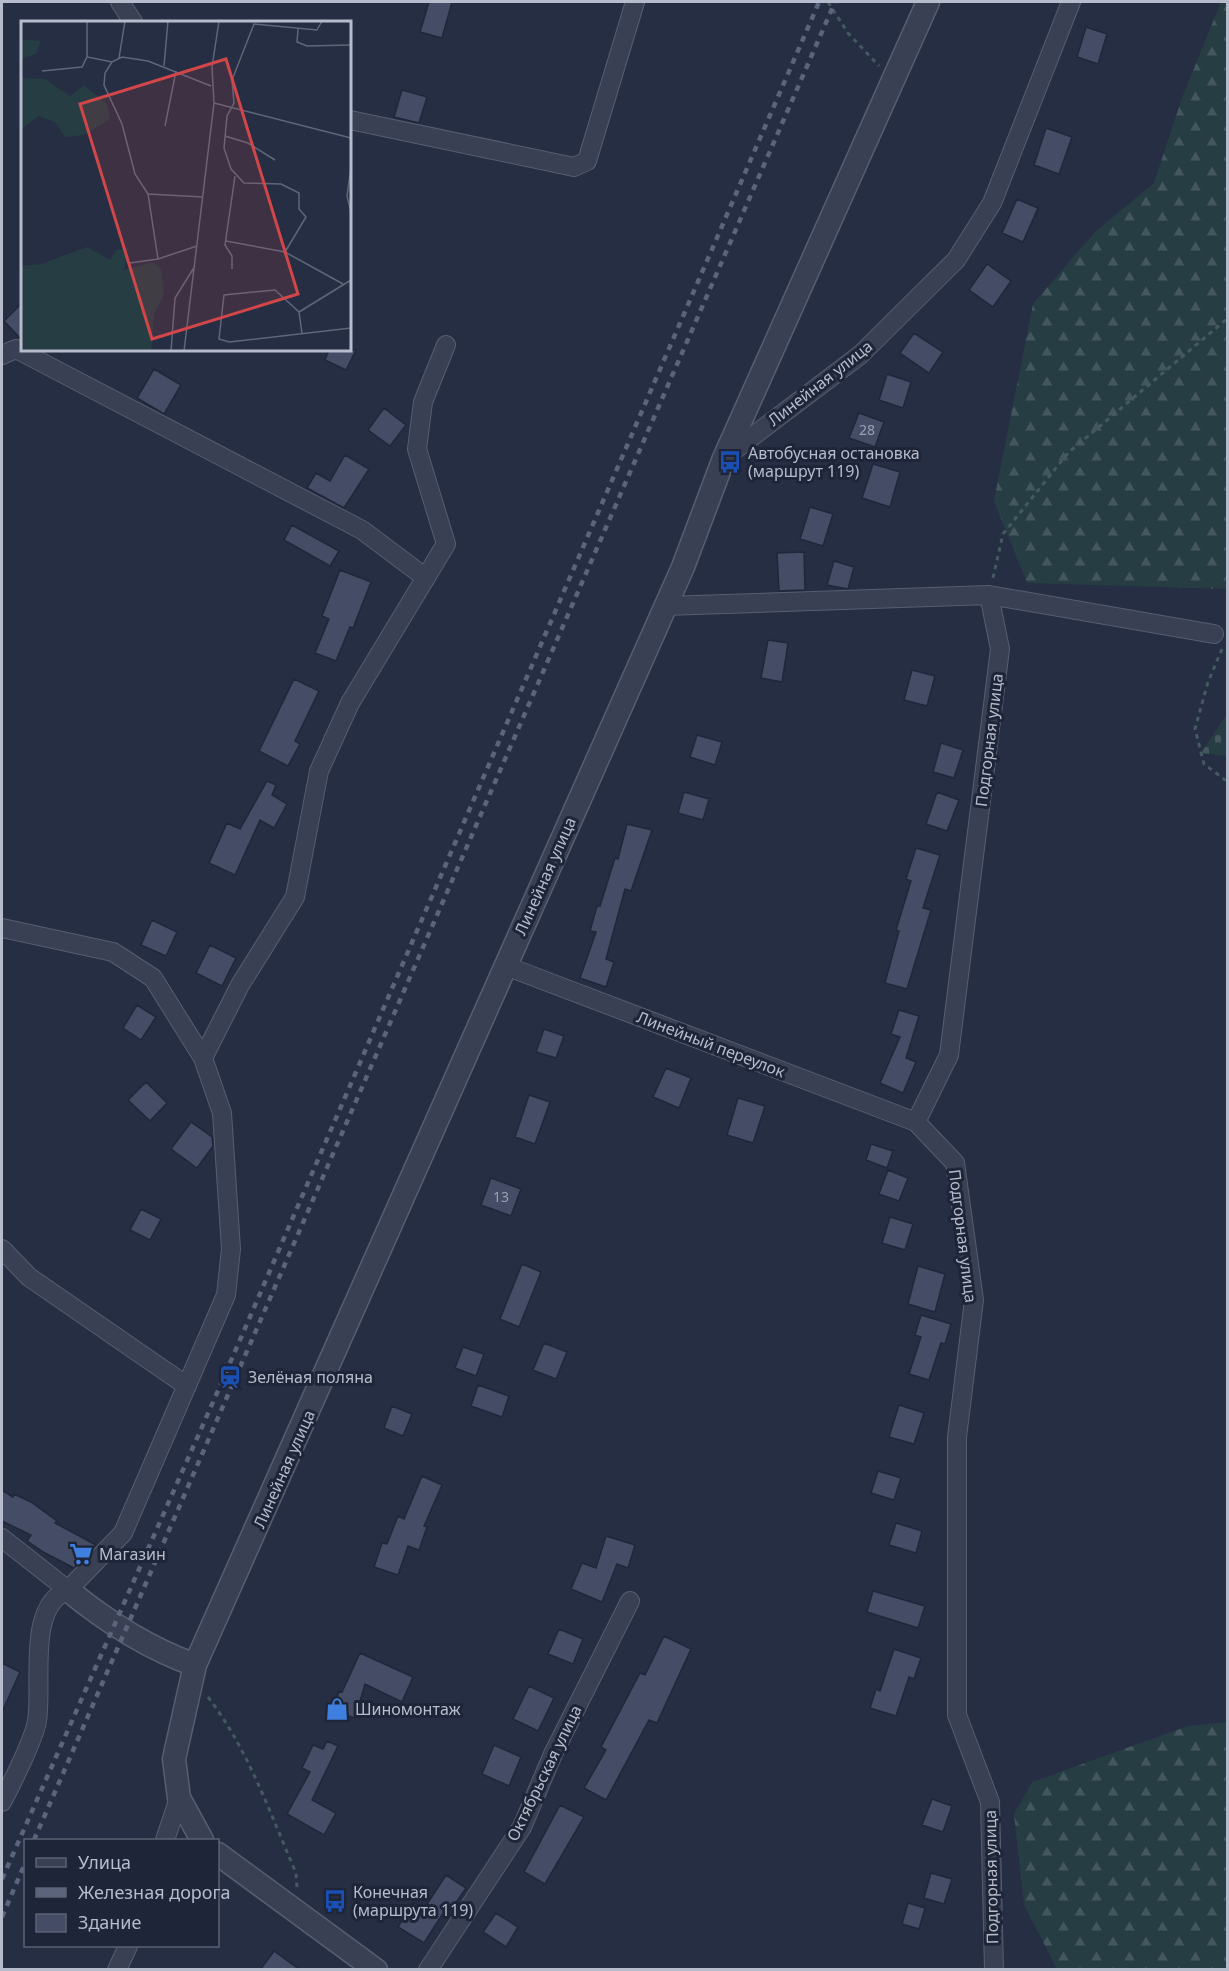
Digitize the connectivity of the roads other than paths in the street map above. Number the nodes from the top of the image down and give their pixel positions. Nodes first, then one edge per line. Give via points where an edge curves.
1 (120, 2) edge
2 (635, 2) edge
3 (928, 2) edge
4 (1071, 2) edge
5 (132, 21) edge
6 (351, 120) edge
7 (446, 345) dead end
8 (2, 355) edge
9 (724, 458) junction
10 (426, 578) junction
11 (989, 595) junction
12 (665, 606) junction
13 (1214, 634) road end
14 (2, 928) edge
15 (506, 966) junction
16 (203, 1058) junction
17 (916, 1122) junction
18 (2, 1249) edge
19 (188, 1386) junction
20 (2, 1538) edge
21 (68, 1590) junction
22 (630, 1601) dead end
23 (193, 1671) junction
24 (179, 1798) junction
25 (2, 1802) edge
26 (165, 1839) edge
27 (201, 1839) edge
28 (219, 1855) edge
29 (128, 1947) edge
30 (117, 1970) edge
31 (376, 1970) edge
32 (428, 1970) edge
33 (993, 1970) edge

1 - 5 street
2 - 6 street via 587,161 574,167
3 - 9 street
4 - 9 street, Линейная улица via 992,203 956,260 860,355
7 - 10 street via 423,402 417,450 446,544
8 - 10 street via 16,349 362,530
9 - 12 street, Линейная улица
10 - 16 street via 350,704 319,771 295,897 240,985
11 - 12 street
11 - 13 street
11 - 17 street, Подгорная улица via 1000,650 949,1055
12 - 15 street, Линейная улица
14 - 16 street via 113,952 153,978
15 - 17 street, Линейный переулок
15 - 23 street, Линейная улица
16 - 19 street via 222,1113 231,1250 226,1295
17 - 33 street, Подгорная улица via 955,1163 974,1300 957,1437 957,1715 990,1802
18 - 19 street via 29,1277
19 - 21 street via 123,1533
20 - 21 street
21 - 23 street via 92,1610
21 - 25 street via 57,1594 42,1619 37,1723
22 - 32 street, Октябрьская улица via 553,1754 522,1827
23 - 24 street, Линейная улица via 174,1759
24 - 26 street, Линейная улица
24 - 27 street
28 - 31 street
29 - 30 street

